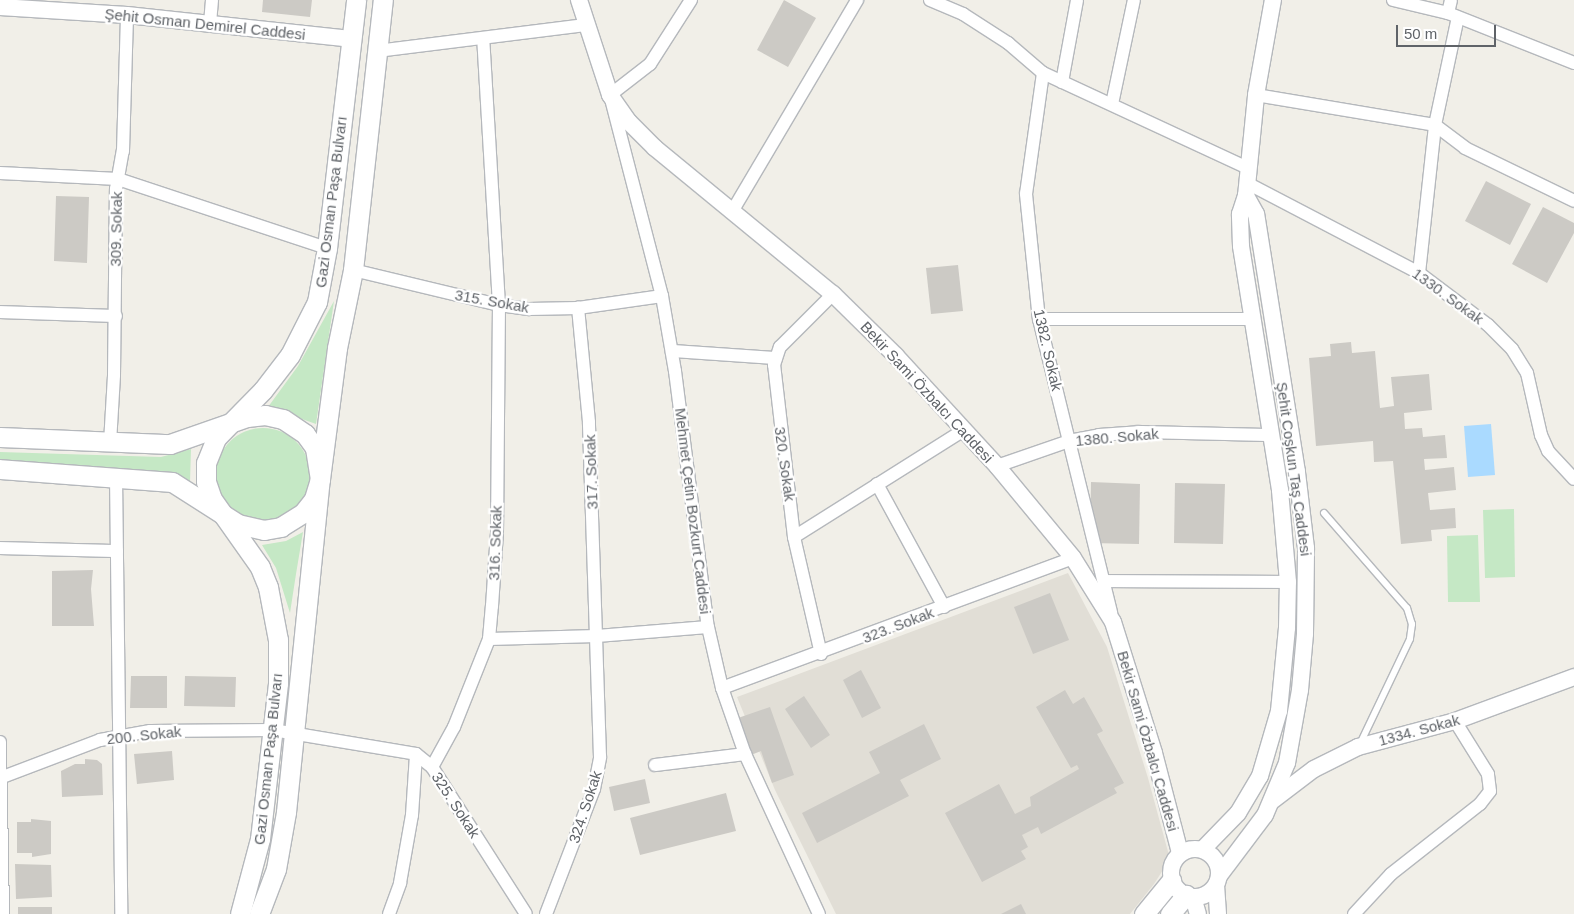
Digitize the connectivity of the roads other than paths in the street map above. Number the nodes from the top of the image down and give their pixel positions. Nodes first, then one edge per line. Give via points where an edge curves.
1 (212, 0) edge
2 (356, 0) edge
3 (383, 0) edge
4 (579, 0) edge
5 (692, 0) edge
6 (857, 0) edge
7 (930, 0) edge
8 (1077, 0) edge
9 (1134, 0) edge
10 (1272, 0) edge
11 (1393, 0) edge
12 (1451, 0) edge
13 (0, 7) edge
14 (127, 15) junction
15 (1453, 15) junction
16 (210, 23) junction
17 (587, 25) junction
18 (351, 39) junction
19 (483, 39) junction
20 (377, 51) junction
21 (1574, 62) edge
22 (1043, 73) junction
23 (1062, 82) junction
24 (610, 95) junction
25 (1256, 95) junction
26 (1112, 104) junction
27 (1435, 125) junction
28 (0, 173) edge
29 (118, 179) junction
30 (1247, 183) junction
31 (1574, 201) edge
32 (733, 210) junction
33 (327, 248) junction
34 (354, 270) junction
35 (1418, 273) junction
36 (834, 294) junction
37 (662, 296) junction
38 (499, 306) junction
39 (578, 308) junction
40 (0, 312) edge
41 (116, 316) junction
42 (1039, 319) junction
43 (1253, 319) junction
44 (672, 351) junction
45 (776, 358) junction
46 (231, 424) junction
47 (964, 430) junction
48 (1271, 435) junction
49 (0, 438) edge
50 (1069, 441) junction
51 (110, 442) junction
52 (997, 466) junction
53 (0, 469) edge
54 (116, 476) junction
55 (320, 478) junction
56 (1574, 479) edge
57 (877, 484) junction
58 (1324, 513) dead end
59 (223, 514) junction
60 (794, 537) junction
61 (0, 548) edge
62 (117, 551) junction
63 (1073, 558) junction
64 (1104, 581) junction
65 (1288, 582) junction
66 (944, 607) junction
67 (1113, 622) junction
68 (708, 626) junction
69 (597, 636) junction
70 (489, 639) junction
71 (821, 654) junction
72 (1574, 676) edge
73 (722, 688) junction
74 (1455, 721) junction
75 (273, 730) junction
76 (294, 732) junction
77 (121, 735) junction
78 (0, 742) edge
79 (1358, 747) junction
80 (416, 754) junction
81 (745, 754) junction
82 (655, 765) dead end
83 (432, 767) junction
84 (1, 778) edge
85 (1273, 800) junction
86 (1203, 850) junction
87 (1180, 853) junction
88 (1172, 880) junction
89 (1218, 880) junction
90 (1189, 896) junction
91 (3, 914) edge
92 (121, 914) edge
93 (240, 914) edge
94 (259, 914) edge
95 (389, 914) edge
96 (526, 914) edge
97 (546, 914) edge
98 (819, 914) edge
99 (1144, 914) edge
100 (1170, 914) edge
101 (1198, 914) edge
102 (1218, 914) edge
103 (1354, 914) edge

1 - 16 street
2 - 18 main road, Gazi Osman Paşa Bulvarı
3 - 20 main road, Gazi Osman Paşa Bulvarı
4 - 17 street, Bekir Sami Özbalcı Caddesi
5 - 24 street via 650,64
6 - 32 street
7 - 22 street, 1330. Sokak via 963,14 1008,43
8 - 23 street
9 - 26 street
10 - 25 street, Şehit Coşkun Taş Caddesi
11 - 15 street
12 - 15 street
13 - 14 street, Şehit Osman Demirel Caddesi
14 - 16 street, Şehit Osman Demirel Caddesi
14 - 29 street, 309. Sokak via 123,151
15 - 21 street
15 - 27 street
16 - 18 street, Şehit Osman Demirel Caddesi
17 - 19 street
17 - 24 street, Bekir Sami Özbalcı Caddesi
18 - 33 main road, Gazi Osman Paşa Bulvarı
19 - 20 street
19 - 38 street, 316. Sokak
20 - 34 main road, Gazi Osman Paşa Bulvarı
22 - 23 street, 1330. Sokak
22 - 42 street, 1382. Sokak via 1026,194
23 - 26 street, 1330. Sokak
24 - 32 street, Bekir Sami Özbalcı Caddesi via 629,122 654,148
24 - 37 street, Mehmet Çetin Bozkurt Caddesi
25 - 27 street
25 - 30 street, Şehit Coşkun Taş Caddesi
26 - 30 street, 1330. Sokak
27 - 31 street via 1465,148
27 - 35 street
28 - 29 street
29 - 33 street
29 - 41 street, 309. Sokak
30 - 35 street, 1330. Sokak
30 - 43 street, Şehit Coşkun Taş Caddesi via 1240,214 1241,246
30 - 85 street, Şehit Coşkun Taş Caddesi via 1256,214 1306,548 1300,690 1286,763
32 - 36 street, Bekir Sami Özbalcı Caddesi
33 - 46 main road, Gazi Osman Paşa Bulvarı via 317,302 307,326 275,376
34 - 38 street, 315. Sokak
34 - 55 main road, Gazi Osman Paşa Bulvarı via 336,348
35 - 56 street, 1330. Sokak via 1452,295 1512,349 1527,373 1541,435 1548,451
36 - 45 street, 320. Sokak via 790,335
36 - 47 street, Bekir Sami Özbalcı Caddesi
37 - 39 street, 315. Sokak
37 - 44 street, Mehmet Çetin Bozkurt Caddesi
38 - 39 street, 315. Sokak
38 - 70 street, 316. Sokak via 497,533
39 - 69 street, 317. Sokak via 589,422
40 - 41 street
41 - 51 street, 309. Sokak
42 - 43 street
42 - 50 street, 1382. Sokak
43 - 48 street, Şehit Coşkun Taş Caddesi
44 - 45 street
44 - 68 street, Mehmet Çetin Bozkurt Caddesi
45 - 60 street, 320. Sokak via 774,383
46 - 51 main road via 170,444
46 - 55 main road via 265,415 291,423 315,448
46 - 59 main road, Gazi Osman Paşa Bulvarı via 216,438 206,463 208,491
47 - 52 street, Bekir Sami Özbalcı Caddesi
47 - 57 street
48 - 50 street, 1380. Sokak via 1138,432
48 - 65 street, Şehit Coşkun Taş Caddesi
49 - 51 main road
50 - 52 street, 1380. Sokak
50 - 64 street, 1382. Sokak
52 - 63 street, Bekir Sami Özbalcı Caddesi
53 - 54 main road
54 - 59 main road via 172,482
54 - 62 street
55 - 59 main road via 309,506 281,527 264,530 246,527
55 - 76 main road, Gazi Osman Paşa Bulvarı
57 - 60 street
57 - 66 street
58 - 79 lane via 1407,608 1412,624 1410,640
59 - 75 main road, Gazi Osman Paşa Bulvarı via 260,567 275,614 278,683
60 - 71 street, 320. Sokak
61 - 62 street
62 - 77 street
63 - 66 street, 323. Sokak
63 - 67 street, Bekir Sami Özbalcı Caddesi
64 - 65 street
64 - 67 street, 1382. Sokak
65 - 86 street, Şehit Coşkun Taş Caddesi via 1281,691 1268,753 1253,792
66 - 71 street, 323. Sokak
67 - 87 street, Bekir Sami Özbalcı Caddesi via 1154,753
68 - 69 street
68 - 73 street, Mehmet Çetin Bozkurt Caddesi
69 - 70 street
69 - 97 street, 324. Sokak via 600,734 594,789
70 - 83 street, 316. Sokak via 454,727
71 - 73 street, 323. Sokak
72 - 74 street, 1334. Sokak
73 - 81 street, Mehmet Çetin Bozkurt Caddesi
74 - 79 street, 1334. Sokak
74 - 103 street via 1488,774 1490,791 1480,804 1391,874
75 - 76 street, 200. Sokak
75 - 77 street, 200. Sokak
75 - 93 main road, Gazi Osman Paşa Bulvarı via 260,839
76 - 80 street, 325. Sokak
76 - 94 main road, Gazi Osman Paşa Bulvarı via 282,844
77 - 84 street, 200. Sokak
77 - 92 street
78 - 84 street
79 - 85 street, 1334. Sokak via 1314,769
80 - 83 street, 325. Sokak
80 - 95 street via 412,815 400,883
81 - 82 street
81 - 98 street, Mehmet Çetin Bozkurt Caddesi
83 - 96 street, 325. Sokak
84 - 91 street
85 - 89 street, Şehit Coşkun Taş Caddesi
86 - 87 street via 1195,848
86 - 89 street via 1216,860
87 - 88 street via 1171,865
88 - 90 street
88 - 99 main road
89 - 90 street via 1207,894
89 - 102 street
90 - 100 main road
90 - 101 street

